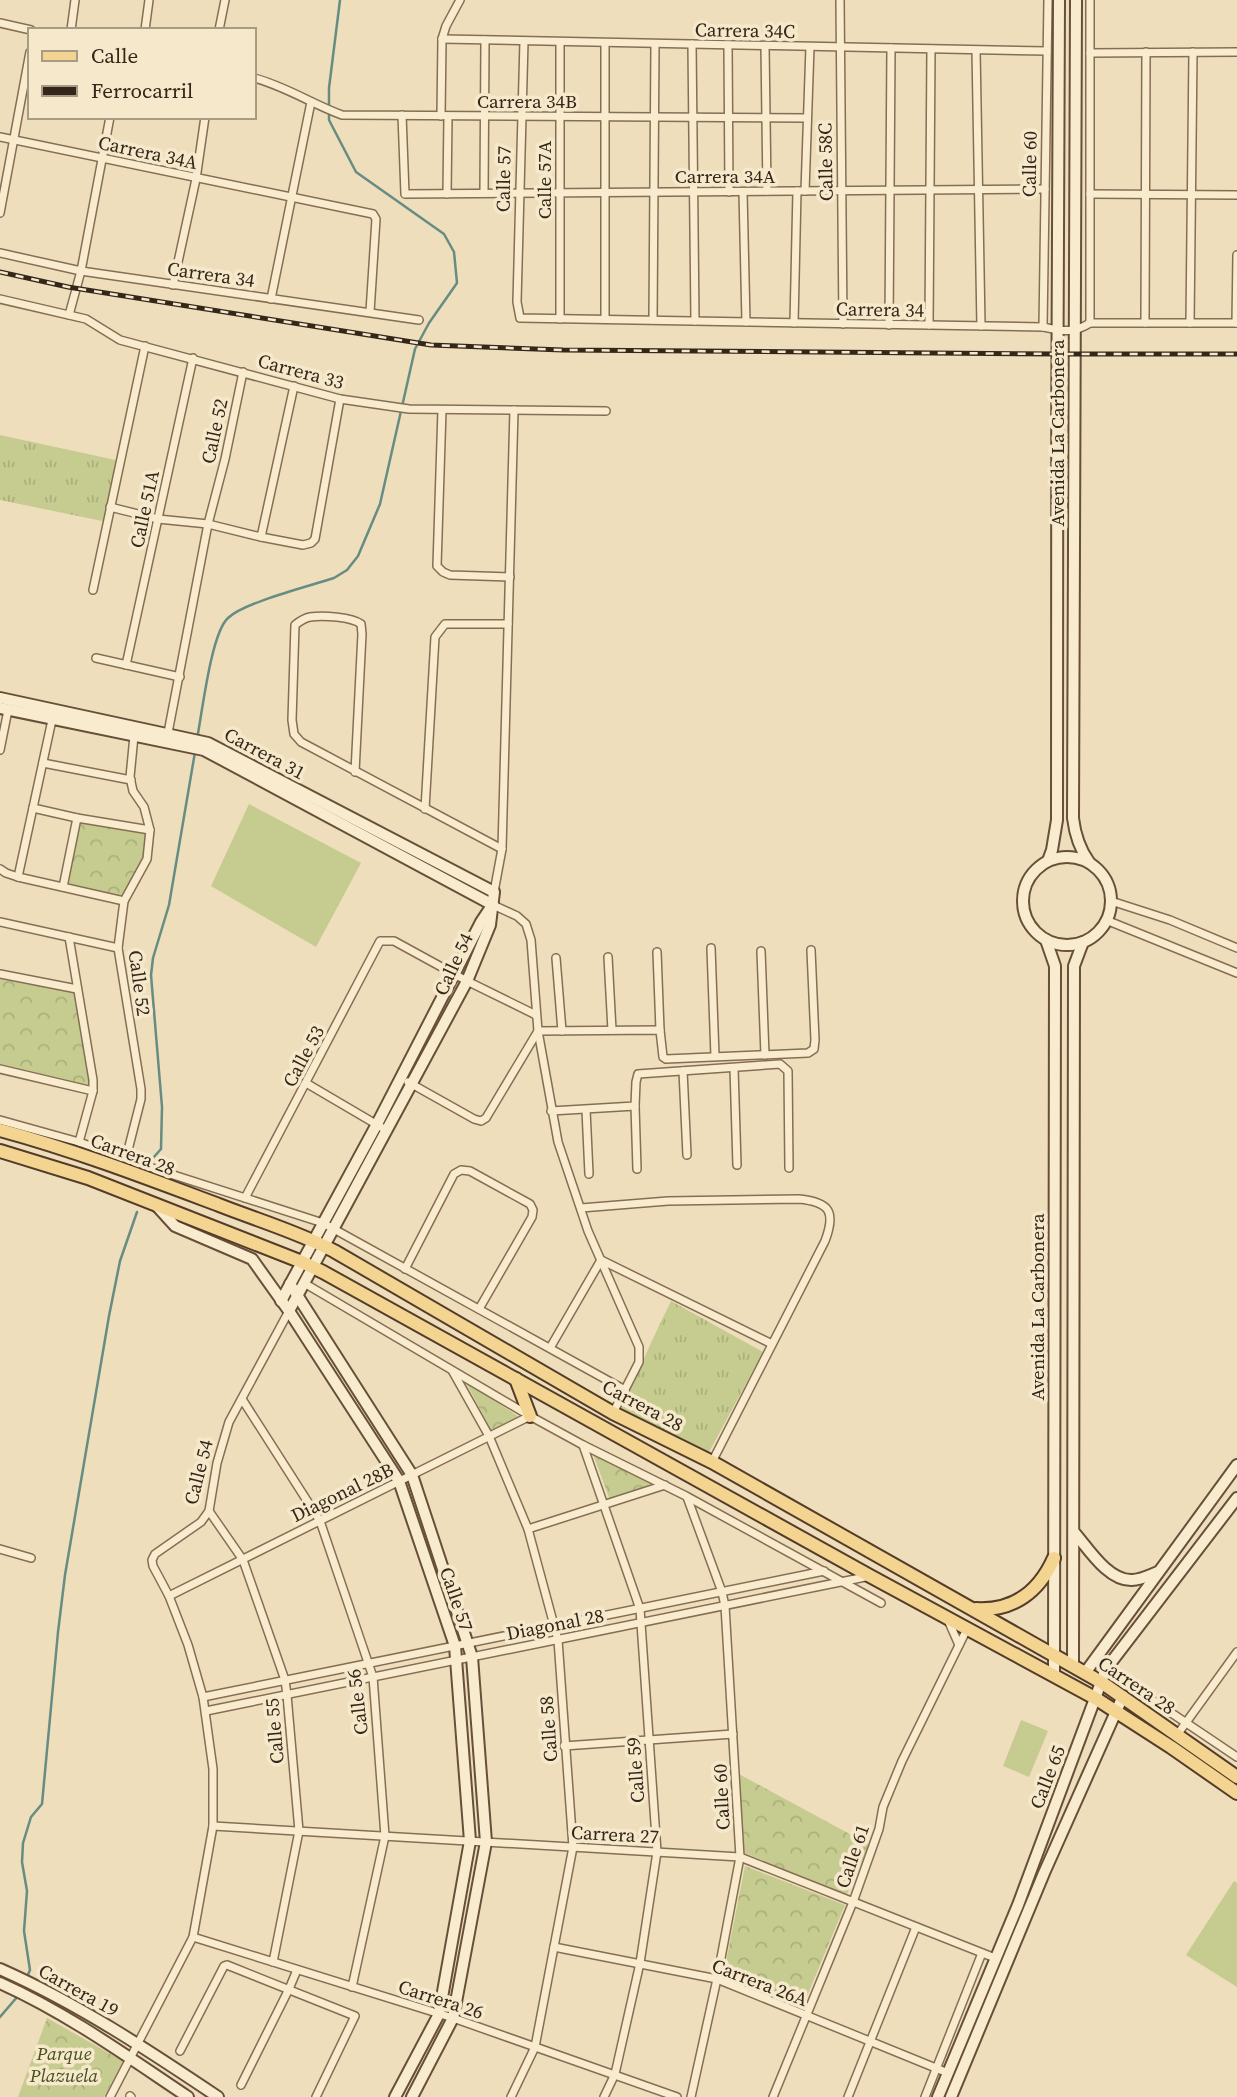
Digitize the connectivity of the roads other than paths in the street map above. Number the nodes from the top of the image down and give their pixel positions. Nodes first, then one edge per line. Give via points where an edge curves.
1 (75, 0) edge
2 (149, 0) edge
3 (225, 0) edge
4 (460, 0) edge
5 (839, 0) edge
6 (1048, 0) edge
7 (1059, 0) edge
8 (1076, 0) edge
9 (1090, 0) edge
10 (0, 23) edge
11 (71, 28) edge
12 (145, 28) edge
13 (219, 28) edge
14 (28, 29) edge
15 (442, 39) junction
16 (485, 40) junction
17 (524, 41) junction
18 (560, 42) junction
19 (605, 43) junction
20 (655, 44) junction
21 (692, 44) junction
22 (728, 45) junction
23 (765, 46) junction
24 (810, 47) junction
25 (840, 47) junction
26 (891, 48) junction
27 (931, 49) junction
28 (976, 50) junction
29 (1047, 51) junction
30 (1146, 52) junction
31 (1193, 52) junction
32 (1237, 52) edge
33 (1090, 53) junction
34 (28, 63) edge
35 (256, 78) edge
36 (311, 102) junction
37 (402, 116) junction
38 (444, 116) junction
39 (484, 116) junction
40 (522, 116) junction
41 (560, 117) junction
42 (605, 117) junction
43 (655, 117) junction
44 (693, 118) junction
45 (728, 118) junction
46 (766, 118) junction
47 (807, 118) junction
48 (110, 119) edge
49 (205, 119) edge
50 (0, 137) edge
51 (14, 140) junction
52 (103, 158) junction
53 (196, 178) junction
54 (1045, 189) junction
55 (890, 190) junction
56 (930, 190) junction
57 (978, 190) junction
58 (767, 191) junction
59 (801, 191) junction
60 (841, 191) junction
61 (605, 192) junction
62 (654, 192) junction
63 (693, 192) junction
64 (729, 192) junction
65 (744, 192) junction
66 (484, 193) junction
67 (521, 193) junction
68 (560, 193) junction
69 (447, 194) junction
70 (1090, 194) junction
71 (1146, 195) junction
72 (1192, 195) junction
73 (1237, 195) edge
74 (290, 198) junction
75 (0, 213) edge
76 (0, 253) edge
77 (1237, 255) edge
78 (81, 271) junction
79 (173, 285) junction
80 (0, 299) edge
81 (271, 299) junction
82 (370, 312) junction
83 (69, 315) junction
84 (520, 318) joint
85 (560, 318) junction
86 (605, 319) junction
87 (419, 320) dead end
88 (653, 320) junction
89 (695, 321) junction
90 (747, 322) junction
91 (794, 323) junction
92 (1090, 323) junction
93 (1145, 323) junction
94 (1190, 323) junction
95 (1237, 323) edge
96 (843, 324) junction
97 (889, 325) junction
98 (929, 325) junction
99 (981, 326) junction
100 (1044, 327) junction
101 (1058, 330) junction
102 (1075, 331) junction
103 (145, 346) junction
104 (192, 358) junction
105 (243, 372) junction
106 (1058, 379) junction
107 (1076, 379) junction
108 (294, 386) junction
109 (340, 400) junction
110 (442, 410) junction
111 (514, 411) junction
112 (606, 411) dead end
113 (110, 507) junction
114 (158, 519) junction
115 (208, 524) junction
116 (261, 537) junction
117 (510, 577) junction
118 (93, 590) dead end
119 (508, 624) junction
120 (96, 658) dead end
121 (126, 665) junction
122 (180, 677) junction
123 (0, 698) edge
124 (4, 709) edge
125 (52, 720) junction
126 (134, 736) junction
127 (167, 738) junction
128 (203, 746) junction
129 (0, 750) edge
130 (43, 763) junction
131 (355, 772) junction
132 (131, 780) junction
133 (33, 808) junction
134 (425, 808) junction
135 (77, 818) junction
136 (150, 830) junction
137 (502, 849) junction
138 (1048, 861) junction
139 (1088, 862) junction
140 (3, 871) edge
141 (18, 877) junction
142 (62, 887) junction
143 (495, 892) junction
144 (124, 901) junction
145 (1111, 901) junction
146 (492, 905) junction
147 (1106, 920) junction
148 (0, 922) edge
149 (69, 937) junction
150 (1046, 940) junction
151 (1083, 942) junction
152 (118, 948) junction
153 (710, 948) dead end
154 (1237, 948) edge
155 (811, 950) dead end
156 (761, 951) dead end
157 (657, 952) dead end
158 (608, 957) dead end
159 (555, 958) dead end
160 (1237, 973) edge
161 (0, 974) edge
162 (455, 974) junction
163 (467, 981) junction
164 (77, 989) junction
165 (536, 1015) junction
166 (612, 1030) junction
167 (660, 1030) junction
168 (538, 1031) junction
169 (562, 1031) junction
170 (765, 1055) junction
171 (715, 1056) junction
172 (734, 1068) junction
173 (0, 1069) edge
174 (683, 1071) junction
175 (406, 1081) junction
176 (306, 1083) junction
177 (93, 1091) junction
178 (635, 1106) junction
179 (586, 1110) junction
180 (551, 1111) junction
181 (0, 1120) edge
182 (382, 1127) junction
183 (0, 1130) edge
184 (79, 1142) junction
185 (0, 1151) edge
186 (687, 1155) dead end
187 (126, 1158) junction
188 (737, 1165) dead end
189 (789, 1168) dead end
190 (637, 1169) dead end
191 (589, 1174) dead end
192 (245, 1198) junction
193 (155, 1204) junction
194 (580, 1208) junction
195 (327, 1226) junction
196 (318, 1243) junction
197 (601, 1260) junction
198 (307, 1264) junction
199 (405, 1269) junction
200 (304, 1283) junction
201 (290, 1284) junction
202 (298, 1295) junction
203 (281, 1301) junction
204 (479, 1308) junction
205 (289, 1311) junction
206 (772, 1344) junction
207 (550, 1348) junction
208 (453, 1372) junction
209 (516, 1379) junction
210 (625, 1390) junction
211 (242, 1399) junction
212 (613, 1413) junction
213 (530, 1416) junction
214 (489, 1436) junction
215 (583, 1445) junction
216 (712, 1462) junction
217 (1237, 1465) edge
218 (412, 1475) junction
219 (400, 1481) junction
220 (665, 1485) junction
221 (687, 1496) junction
222 (1237, 1498) edge
223 (604, 1505) junction
224 (209, 1511) junction
225 (320, 1521) junction
226 (528, 1529) junction
227 (1074, 1532) junction
228 (0, 1549) edge
229 (31, 1558) dead end
230 (1054, 1559) junction
231 (243, 1560) junction
232 (825, 1571) junction
233 (1158, 1572) junction
234 (870, 1576) junction
235 (844, 1581) junction
236 (722, 1592) junction
237 (169, 1596) junction
238 (881, 1603) dead end
239 (725, 1606) junction
240 (640, 1609) junction
241 (974, 1609) junction
242 (947, 1619) junction
243 (640, 1623) junction
244 (556, 1626) junction
245 (967, 1629) junction
246 (558, 1640) junction
247 (468, 1643) junction
248 (959, 1645) junction
249 (455, 1646) junction
250 (1237, 1652) edge
251 (1054, 1656) junction
252 (472, 1657) junction
253 (457, 1660) junction
254 (370, 1663) junction
255 (1079, 1670) junction
256 (1054, 1676) junction
257 (1103, 1676) junction
258 (373, 1677) junction
259 (285, 1680) junction
260 (287, 1695) junction
261 (1123, 1696) junction
262 (203, 1697) junction
263 (1095, 1699) junction
264 (206, 1711) junction
265 (1117, 1711) junction
266 (1185, 1723) junction
267 (733, 1734) junction
268 (1177, 1735) junction
269 (649, 1740) junction
270 (564, 1746) junction
271 (1237, 1757) edge
272 (1237, 1777) edge
273 (1237, 1793) edge
274 (213, 1826) junction
275 (299, 1831) junction
276 (384, 1836) junction
277 (470, 1841) junction
278 (486, 1842) junction
279 (573, 1847) junction
280 (657, 1852) junction
281 (740, 1857) junction
282 (853, 1902) junction
283 (916, 1927) junction
284 (193, 1937) junction
285 (554, 1947) junction
286 (982, 1953) junction
287 (995, 1958) junction
288 (273, 1962) junction
289 (640, 1963) junction
290 (297, 1970) junction
291 (5, 1971) edge
292 (717, 1979) junction
293 (2, 1984) edge
294 (352, 1987) junction
295 (289, 1989) junction
296 (439, 2014) junction
297 (807, 2016) junction
298 (453, 2018) junction
299 (870, 2041) junction
300 (139, 2044) junction
301 (535, 2047) junction
302 (180, 2050) dead end
303 (131, 2059) junction
304 (936, 2068) junction
305 (948, 2073) junction
306 (615, 2074) junction
307 (241, 2085) dead end
308 (110, 2097) edge
309 (188, 2097) edge
310 (218, 2097) edge
311 (316, 2097) edge
312 (395, 2097) edge
313 (412, 2097) edge
314 (511, 2097) edge
315 (604, 2097) edge
316 (677, 2097) edge
317 (691, 2097) edge
318 (773, 2097) edge
319 (848, 2097) edge
320 (925, 2097) edge
321 (938, 2097) edge
322 (951, 2097) edge

1 - 11 street
2 - 12 street
3 - 13 street
4 - 15 street
5 - 25 street, Calle 58C
6 - 29 street, Calle 60
7 - 101 street, Avenida La Carbonera
8 - 102 street, Avenida La Carbonera
9 - 33 street
10 - 14 street
15 - 16 street, Carrera 34C
15 - 38 street
16 - 17 street, Carrera 34C
16 - 39 street
17 - 18 street, Carrera 34C
17 - 40 street, Calle 57
18 - 19 street, Carrera 34C
18 - 41 street, Calle 57A
19 - 20 street, Carrera 34C
19 - 42 street
20 - 21 street, Carrera 34C
20 - 43 street
21 - 22 street, Carrera 34C
21 - 44 street
22 - 23 street, Carrera 34C
22 - 45 street
23 - 24 street, Carrera 34C
23 - 46 street
24 - 25 street, Carrera 34C
24 - 47 street
25 - 26 street, Carrera 34C
25 - 60 street, Calle 58C
26 - 27 street, Carrera 34C
26 - 55 street
27 - 28 street, Carrera 34C
27 - 56 street
28 - 29 street, Carrera 34C
28 - 57 street
29 - 54 street, Calle 60
30 - 31 street
30 - 33 street
30 - 71 street
31 - 32 street
31 - 72 street
33 - 70 street
34 - 51 street
35 - 36 street, Carrera 34B
36 - 37 street, Carrera 34B via 342,115
36 - 74 street
37 - 38 street, Carrera 34B
37 - 69 street, Carrera 34A via 405,194
38 - 39 street, Carrera 34B
38 - 69 street
39 - 40 street, Carrera 34B
39 - 66 street
40 - 41 street, Carrera 34B
40 - 67 street, Calle 57
41 - 42 street, Carrera 34B
41 - 68 street, Calle 57A
42 - 43 street, Carrera 34B
42 - 61 street
43 - 44 street, Carrera 34B
43 - 62 street
44 - 45 street, Carrera 34B
44 - 63 street
45 - 46 street, Carrera 34B
45 - 64 street
46 - 47 street, Carrera 34B
46 - 58 street
47 - 59 street
48 - 52 street
49 - 53 street
50 - 51 street, Carrera 34A
51 - 52 street, Carrera 34A
51 - 75 street
52 - 53 street, Carrera 34A
52 - 78 street
53 - 74 street, Carrera 34A
53 - 79 street
54 - 57 street, Carrera 34A
54 - 100 street, Calle 60
55 - 56 street, Carrera 34A
55 - 60 street, Carrera 34A
55 - 97 street
56 - 57 street, Carrera 34A
56 - 98 street
57 - 99 street
58 - 59 street, Carrera 34A
58 - 65 street, Carrera 34A
59 - 60 street, Carrera 34A
59 - 91 street
60 - 96 street, Calle 58C
61 - 62 street, Carrera 34A
61 - 68 street, Carrera 34A
61 - 86 street
62 - 63 street, Carrera 34A
62 - 88 street
63 - 64 street, Carrera 34A
63 - 89 street
64 - 65 street, Carrera 34A
65 - 90 street
66 - 67 street, Carrera 34A
66 - 69 street, Carrera 34A
67 - 68 street, Carrera 34A
67 - 84 street, Calle 57
68 - 85 street, Calle 57A
70 - 71 street
70 - 92 street
71 - 72 street
71 - 93 street
72 - 73 street
72 - 94 street
74 - 81 street
74 - 82 street, Carrera 34A via 376,217
76 - 78 street, Carrera 34
77 - 95 street
78 - 79 street, Carrera 34
78 - 83 street
79 - 81 street, Carrera 34
80 - 83 street, Carrera 33
81 - 82 street, Carrera 34
82 - 87 street, Carrera 34
83 - 103 street, Carrera 33 via 86,319 120,340
84 - 85 street, Carrera 34
85 - 86 street, Carrera 34
86 - 88 street, Carrera 34
88 - 89 street, Carrera 34
89 - 90 street, Carrera 34
90 - 91 street, Carrera 34
91 - 96 street, Carrera 34
92 - 93 street
92 - 102 street
93 - 94 street
94 - 95 street
96 - 97 street, Carrera 34
97 - 98 street, Carrera 34
98 - 99 street, Carrera 34
99 - 100 street, Carrera 34
100 - 101 street, Carrera 34
101 - 102 street, Carrera 34
101 - 106 street, Avenida La Carbonera
102 - 107 street, Avenida La Carbonera
103 - 104 street, Carrera 33
103 - 113 street
104 - 105 street, Carrera 33
104 - 114 street, Calle 51A
105 - 108 street, Carrera 33
105 - 115 street, Calle 52
106 - 107 street
106 - 138 street, Avenida La Carbonera via 1057,820
107 - 139 street, Avenida La Carbonera via 1073,818
108 - 109 street, Carrera 33
108 - 116 street
109 - 110 street, Carrera 33
109 - 116 street via 315,539 303,545
110 - 111 street, Carrera 33
110 - 117 street via 437,566 450,575
111 - 112 street, Carrera 33
111 - 117 street, Calle 54
113 - 114 street
113 - 118 street
114 - 115 street
114 - 121 street, Calle 51A
115 - 116 street
115 - 122 street, Calle 52
117 - 119 street, Calle 54
119 - 134 street via 445,624 435,637
119 - 137 street, Calle 54
120 - 121 street
121 - 122 street
122 - 127 street, Calle 52
123 - 127 street, Carrera 31
124 - 125 street, Carrera 31
124 - 129 street
125 - 126 street, Carrera 31
125 - 130 street
126 - 127 street, Carrera 31
126 - 132 street, Calle 52
127 - 128 street, Carrera 31
128 - 143 street, Carrera 31
128 - 146 street, Carrera 31
130 - 132 street
130 - 133 street
131 - 131 street, Carrera 31 via 361,624 354,619 311,617 295,625 294,734
131 - 134 street, Carrera 31
132 - 136 street, Calle 52
133 - 135 street
133 - 141 street
134 - 137 street, Carrera 31
135 - 136 street
135 - 142 street
136 - 144 street, Calle 52 via 147,859
137 - 143 street, Calle 54
138 - 139 street via 1068,857
138 - 150 street via 1030,877 1023,900 1029,923
139 - 145 street via 1107,883
140 - 141 street
141 - 142 street
142 - 144 street
143 - 146 street, Calle 54
144 - 152 street, Calle 52
145 - 147 street
145 - 154 street
146 - 162 street, Calle 54
146 - 163 street, Calle 54 via 490,925
146 - 165 street via 526,924
147 - 151 street
147 - 160 street
148 - 149 street
149 - 152 street
149 - 164 street
150 - 151 street via 1068,945
150 - 230 street, Avenida La Carbonera via 1055,966
151 - 227 street, Avenida La Carbonera via 1074,966
152 - 187 street, Calle 52 via 141,1088
153 - 171 street
155 - 170 street via 814,1049
156 - 170 street
157 - 167 street
158 - 166 street
159 - 169 street
161 - 164 street
162 - 163 street
162 - 175 street, Calle 54
162 - 176 street, Calle 53 via 394,941 380,941
163 - 165 street
163 - 175 street, Calle 54
164 - 177 street
165 - 168 street
166 - 167 street
166 - 169 street
167 - 171 street via 666,1059
168 - 169 street
168 - 175 street via 481,1121
168 - 180 street
170 - 171 street
172 - 174 street
172 - 188 street
172 - 189 street via 780,1064 788,1071
173 - 177 street
174 - 178 street via 638,1074
174 - 186 street
175 - 182 street, Calle 54
176 - 182 street
176 - 192 street, Calle 53
177 - 184 street
178 - 179 street
178 - 190 street
179 - 180 street
179 - 191 street
180 - 194 street
181 - 184 street, Carrera 28
182 - 195 street, Calle 54
183 - 196 main road, Carrera 28
184 - 187 street, Carrera 28
185 - 193 main road, Carrera 28
187 - 192 street, Carrera 28
192 - 195 street, Carrera 28
193 - 198 main road, Carrera 28
193 - 203 street, Calle 57 via 175,1226 252,1259
194 - 197 street
194 - 206 street via 799,1199 823,1204 831,1215 830,1229
195 - 196 street, Calle 54
195 - 199 street, Carrera 28
196 - 198 street, Calle 54
196 - 212 main road, Carrera 28
197 - 206 street
197 - 207 street
197 - 210 street via 640,1354
198 - 200 street, Calle 54
198 - 201 street, Calle 54
198 - 209 main road, Carrera 28
199 - 204 street, Carrera 28
199 - 204 street via 454,1174 470,1171 530,1204 533,1210
200 - 202 street, Calle 54
200 - 208 street
201 - 202 street, Calle 57
201 - 203 street, Calle 54
202 - 205 street, Calle 54
202 - 218 street, Calle 57
203 - 205 street, Calle 57
204 - 207 street, Carrera 28
205 - 211 street, Calle 54
205 - 219 street, Calle 57
206 - 216 street
207 - 210 street, Carrera 28
208 - 213 street
208 - 214 street, Calle 58
209 - 213 main road
209 - 234 main road, Carrera 28
210 - 212 street
211 - 224 street, Calle 54 via 229,1422
211 - 225 street, Calle 56
212 - 216 main road, Carrera 28
213 - 214 street, Diagonal 28B
213 - 215 street
214 - 218 street, Diagonal 28B
214 - 226 street, Calle 58
215 - 220 street
215 - 223 street, Calle 59
216 - 241 main road, Carrera 28
217 - 233 street
218 - 219 street, Diagonal 28B
218 - 247 street, Calle 57
219 - 225 street, Diagonal 28B
219 - 249 street, Calle 57
220 - 221 street
220 - 223 street
221 - 232 street
221 - 236 street, Calle 60
222 - 257 street, Calle 65
223 - 226 street
223 - 240 street, Calle 59
224 - 231 street, Calle 55
224 - 237 street, Calle 54 via 152,1560
225 - 231 street, Diagonal 28B
225 - 254 street, Calle 56
226 - 244 street, Calle 58
227 - 233 street via 1122,1579
227 - 255 street, Avenida La Carbonera
228 - 229 street
230 - 241 main road via 1044,1579 1028,1595 997,1609
230 - 251 street, Avenida La Carbonera
231 - 237 street, Diagonal 28B
231 - 259 street, Calle 55
232 - 235 street
232 - 236 street, Diagonal 28
233 - 255 street
234 - 235 street, Diagonal 28
234 - 242 main road, Carrera 28
235 - 238 street
235 - 239 street, Diagonal 28
236 - 239 street, Calle 60
236 - 240 street, Diagonal 28
237 - 262 street, Calle 54
239 - 243 street, Diagonal 28
239 - 267 street, Calle 60
240 - 243 street, Calle 59
240 - 244 street, Diagonal 28
241 - 251 main road, Carrera 28
242 - 245 main road, Carrera 28
242 - 248 street
243 - 246 street, Diagonal 28
243 - 269 street, Calle 59
244 - 246 street, Calle 58
244 - 247 street, Diagonal 28
245 - 248 street, Calle 61
245 - 256 main road, Carrera 28
246 - 252 street, Diagonal 28
246 - 270 street, Calle 58
247 - 249 street, Diagonal 28
247 - 252 street, Calle 57
248 - 282 street, Calle 61 via 883,1807
249 - 253 street, Calle 57
249 - 254 street, Diagonal 28
250 - 266 street
251 - 255 main road, Carrera 28
251 - 256 street, Avenida La Carbonera
252 - 253 street, Diagonal 28
252 - 278 street, Calle 57
253 - 258 street, Diagonal 28
253 - 277 street, Calle 57
254 - 258 street, Calle 56
254 - 259 street, Diagonal 28
255 - 257 main road, Carrera 28
256 - 263 main road, Carrera 28
257 - 261 main road, Carrera 28
257 - 263 street, Calle 65
257 - 266 street
258 - 260 street, Diagonal 28
258 - 276 street, Calle 56
259 - 260 street, Calle 55
259 - 262 street, Diagonal 28
260 - 264 street, Diagonal 28
260 - 275 street, Calle 55
261 - 265 street, Calle 65
261 - 268 main road, Carrera 28
262 - 264 street, Calle 54
263 - 265 main road, Carrera 28
263 - 287 street, Calle 65
264 - 274 street, Calle 54
265 - 273 main road, Carrera 28
265 - 322 street, Calle 65
266 - 268 street
266 - 271 street
267 - 269 street
267 - 281 street, Calle 60
268 - 272 main road, Carrera 28
269 - 270 street
269 - 280 street, Calle 59
270 - 279 street, Calle 58
274 - 275 street, Carrera 27
274 - 284 street, Calle 54
275 - 276 street, Carrera 27
275 - 288 street, Calle 55
276 - 277 street, Carrera 27
276 - 294 street, Calle 56
277 - 278 street, Carrera 27
277 - 296 street, Calle 57
278 - 279 street, Carrera 27
278 - 298 street, Calle 57
279 - 280 street, Carrera 27
279 - 285 street, Calle 58
280 - 281 street, Carrera 27
280 - 289 street, Calle 59
281 - 282 street, Carrera 27
281 - 292 street, Calle 60
282 - 283 street, Carrera 27
282 - 297 street, Calle 61
283 - 286 street, Carrera 27
283 - 299 street
284 - 288 street, Carrera 26
284 - 300 street, Calle 54
285 - 289 street, Carrera 26A
285 - 301 street, Calle 58
286 - 287 street, Carrera 27
286 - 304 street
287 - 305 street, Calle 65
288 - 290 street, Carrera 26
289 - 292 street, Carrera 26A
289 - 306 street, Calle 59
290 - 294 street, Carrera 26
290 - 295 street
291 - 300 street, Carrera 19
292 - 297 street, Carrera 26A
292 - 317 street, Calle 60
293 - 303 street, Carrera 19
294 - 296 street, Carrera 26
295 - 302 street via 224,1966
295 - 307 street
295 - 311 street via 355,2016
296 - 298 street, Carrera 26
296 - 312 street, Calle 57
297 - 299 street, Carrera 26A
297 - 318 street, Calle 61
298 - 301 street, Carrera 26
298 - 313 street, Calle 57
299 - 304 street, Carrera 26A
299 - 319 street
300 - 303 street, Calle 54
300 - 310 street, Carrera 19
301 - 306 street, Carrera 26
301 - 314 street, Calle 58
303 - 308 street, Calle 54
303 - 309 street, Carrera 19
304 - 305 street, Carrera 26A
304 - 320 street
305 - 321 street, Calle 65
306 - 315 street, Calle 59
306 - 316 street, Carrera 26

